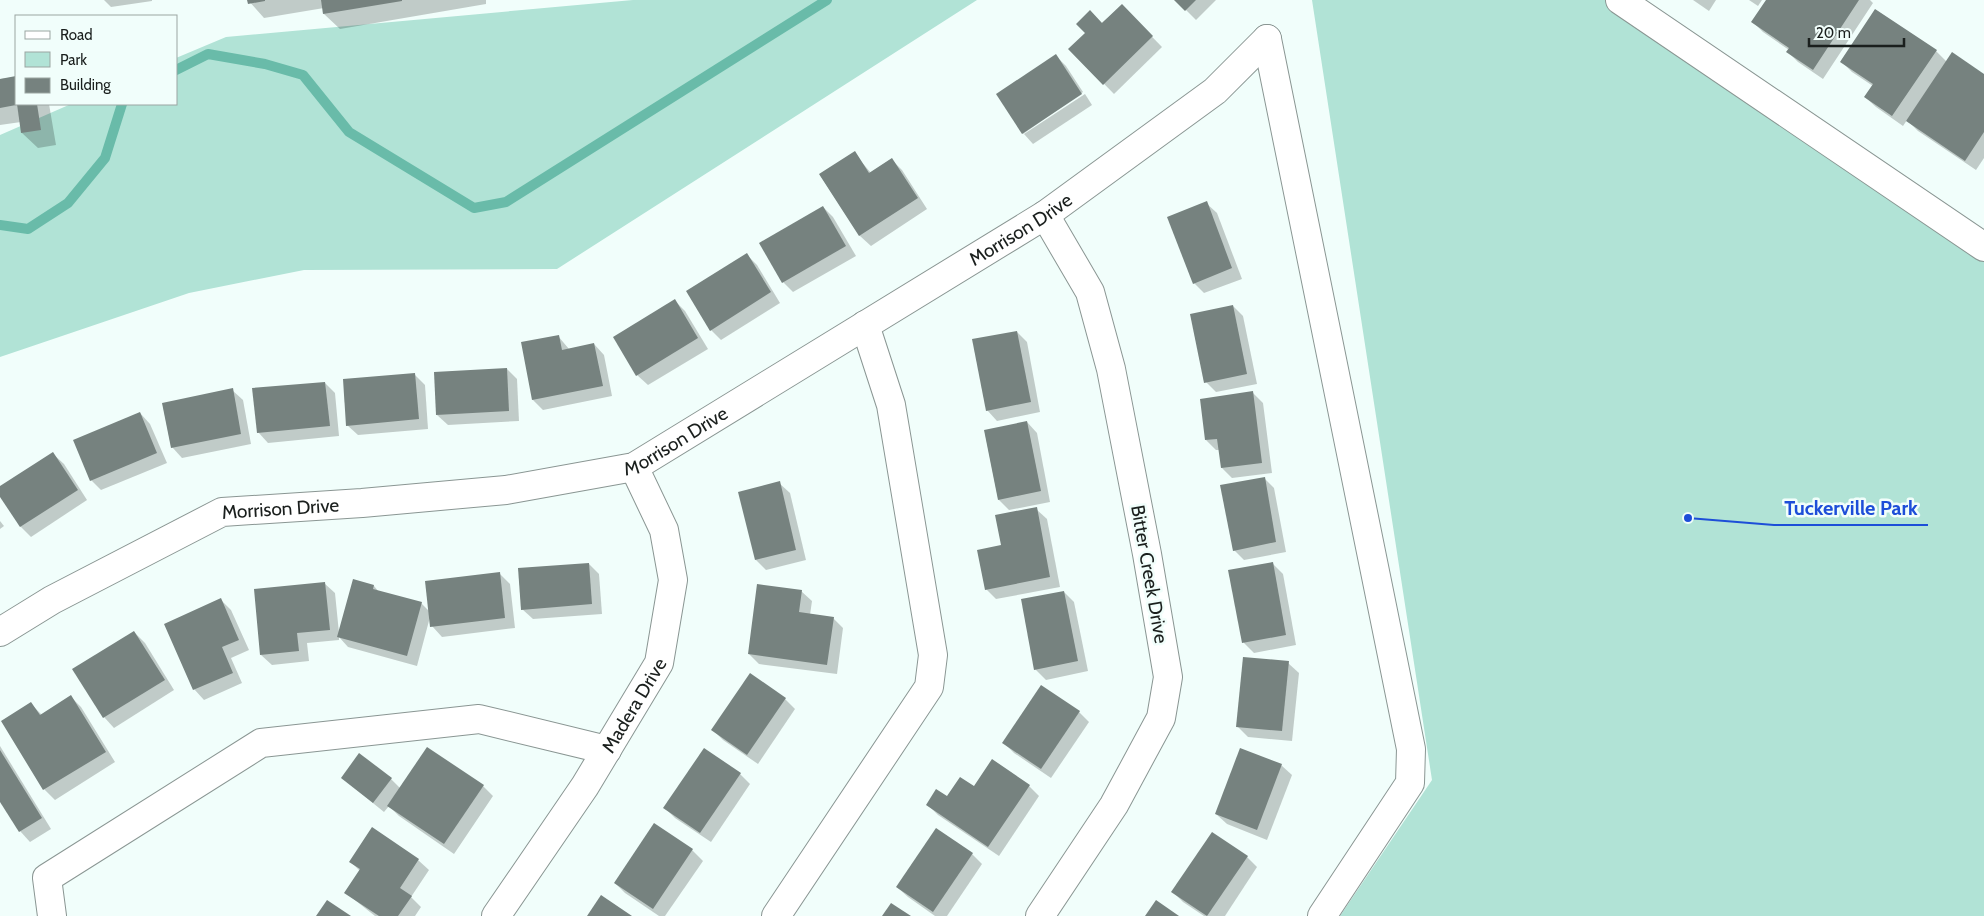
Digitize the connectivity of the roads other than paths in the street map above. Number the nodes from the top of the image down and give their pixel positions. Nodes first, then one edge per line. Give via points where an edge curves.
1 (1620, 0) edge
2 (1045, 215) junction
3 (1984, 247) edge
4 (865, 325) junction
5 (634, 467) junction
6 (0, 632) edge
7 (607, 750) junction
8 (52, 916) edge
9 (496, 916) edge
10 (776, 916) edge
11 (1040, 916) edge
12 (1322, 916) edge

1 - 3 street
2 - 4 street, Morrison Drive
2 - 11 street, Bitter Creek Drive via 1090,292 1111,369 1168,677 1160,718 1114,805
2 - 12 street, Morrison Drive via 1215,91 1267,39 1411,749 1410,783
4 - 5 street, Morrison Drive
4 - 10 street via 891,405 934,655 929,687
5 - 6 street, Morrison Drive via 506,490 222,512 52,600
5 - 7 street, Madera Drive via 664,530 673,580 659,663
7 - 8 street via 479,719 261,743 47,878
7 - 9 street, Madera Drive

